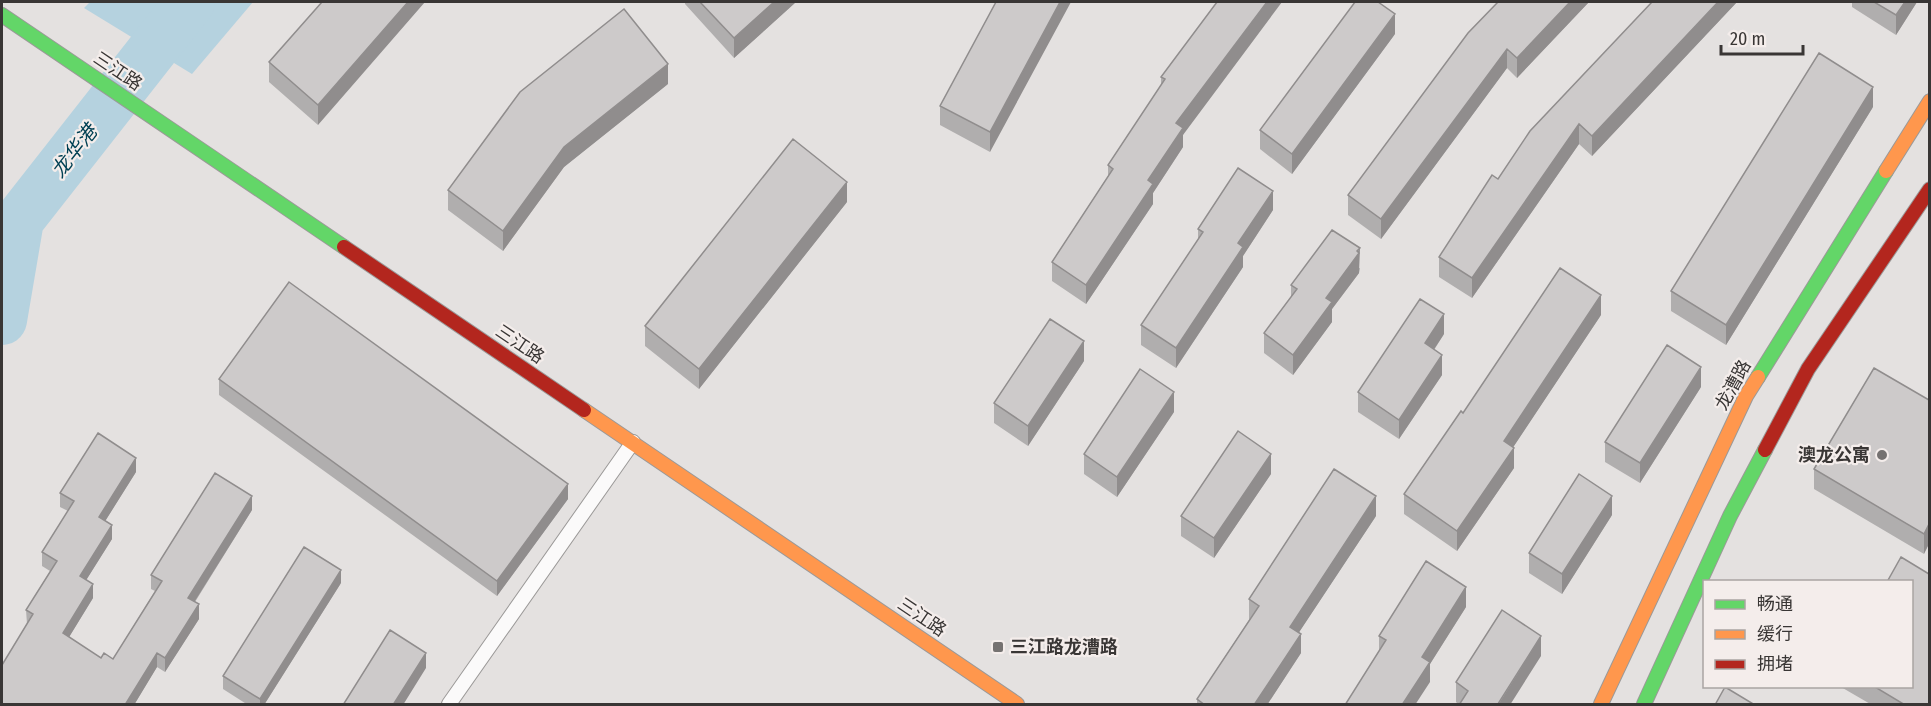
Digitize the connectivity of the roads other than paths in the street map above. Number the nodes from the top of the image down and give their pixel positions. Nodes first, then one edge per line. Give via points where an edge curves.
1 (2, 15) edge
2 (1929, 101) edge
3 (1929, 189) edge
4 (633, 442) junction
5 (449, 705) edge
6 (1017, 705) edge
7 (1601, 705) edge
8 (1644, 705) edge

1 - 4 main road, 三江路
2 - 7 main road, 龙漕路 via 1746,396
3 - 8 main road via 1808,369 1730,516
4 - 5 lane
4 - 6 main road, 三江路

